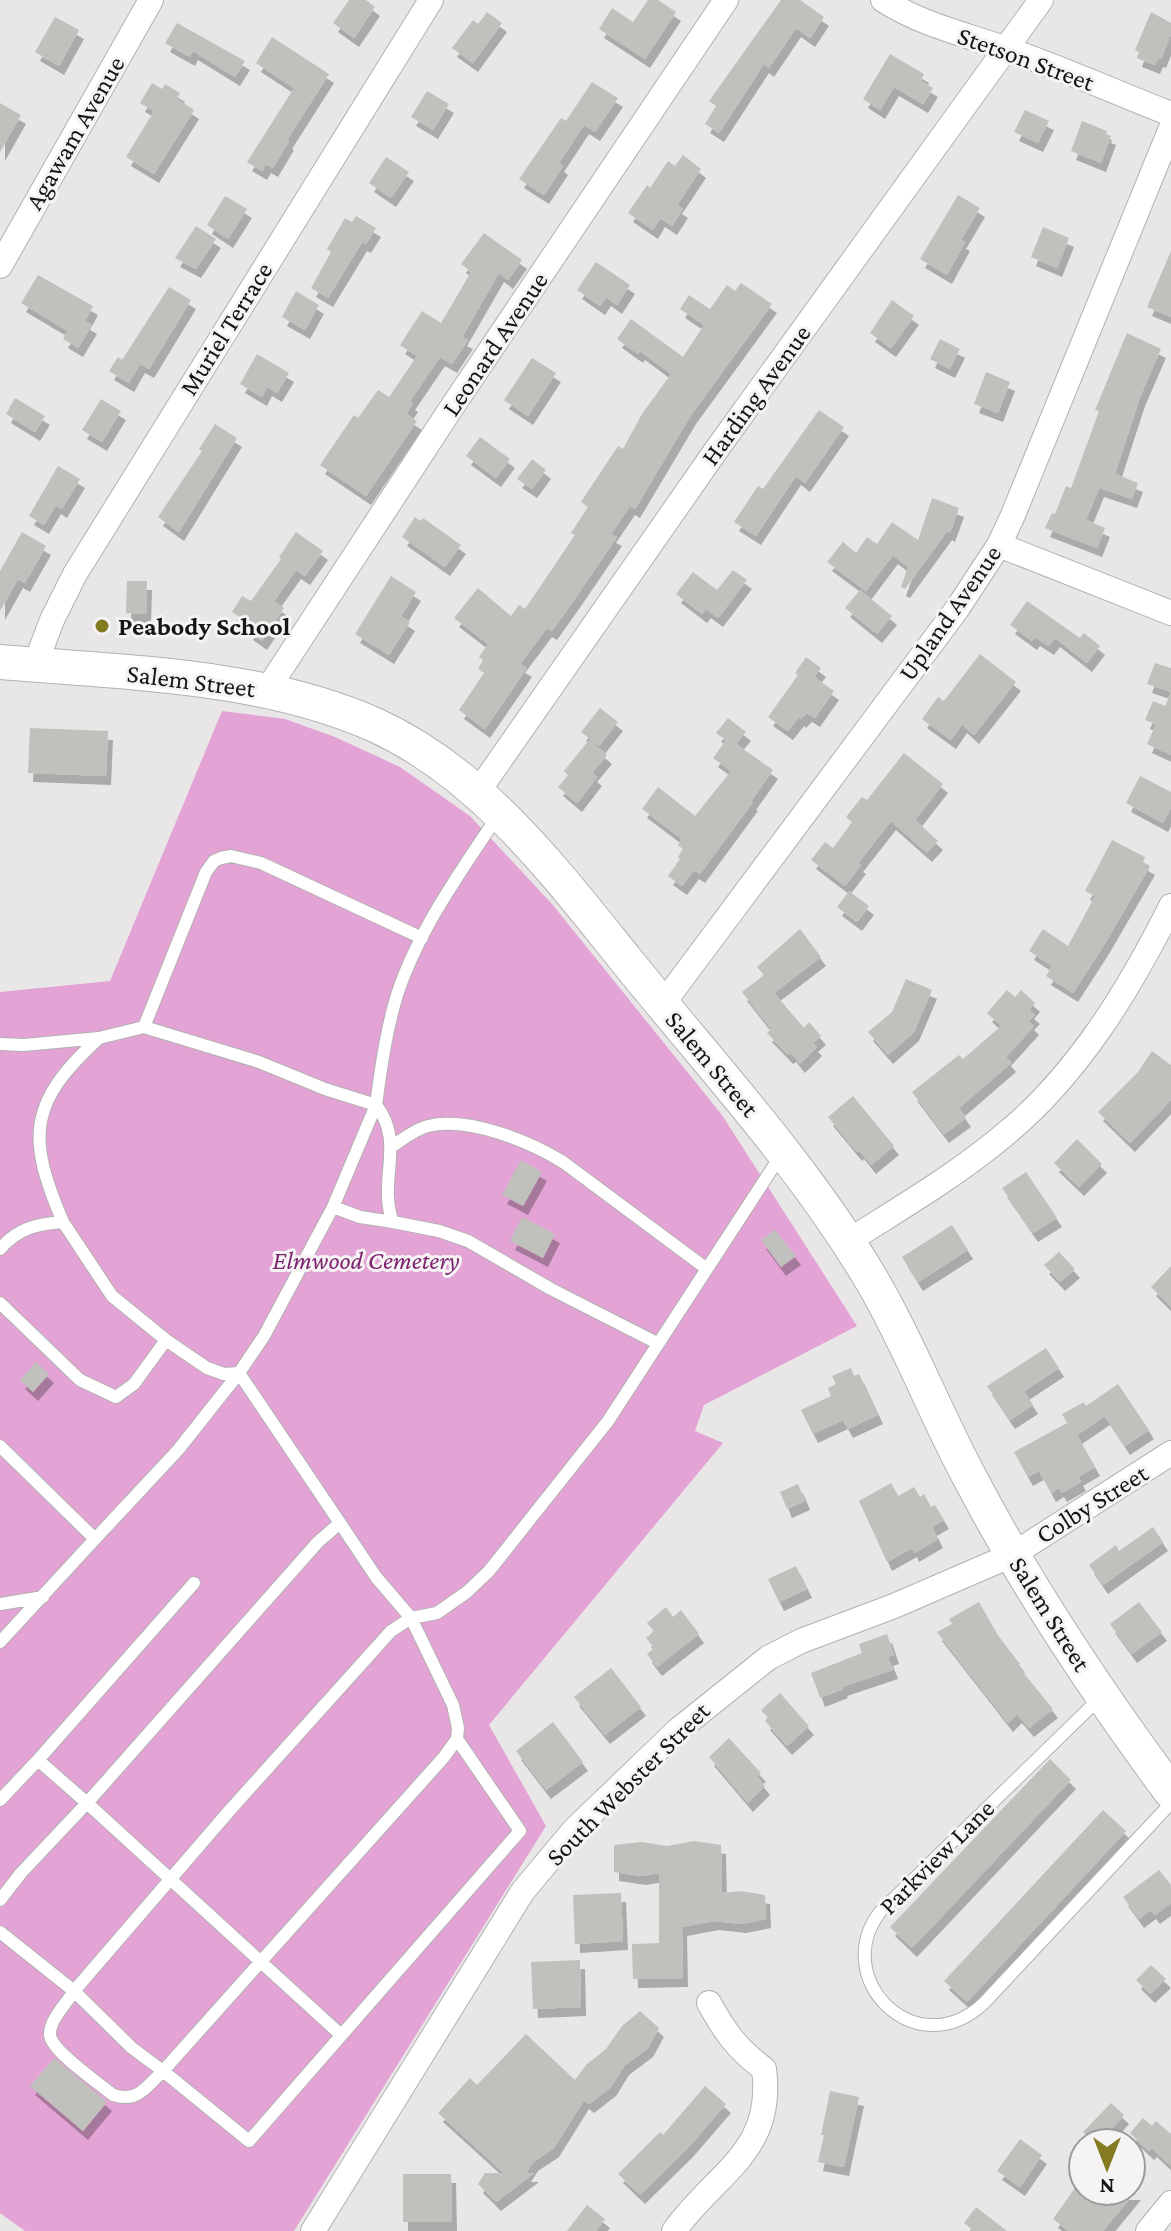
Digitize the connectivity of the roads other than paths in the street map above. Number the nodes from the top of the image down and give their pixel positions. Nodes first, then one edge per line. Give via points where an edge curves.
1 (151, 0) edge
2 (431, 0) edge
3 (726, 0) edge
4 (883, 0) edge
5 (1041, 0) edge
6 (1008, 49) junction
7 (1171, 114) edge
8 (1171, 128) edge
9 (0, 266) edge
10 (999, 545) junction
11 (1171, 613) edge
12 (0, 662) edge
13 (35, 665) junction
14 (267, 690) junction
15 (488, 804) junction
16 (1171, 906) edge
17 (422, 938) junction
18 (662, 1005) junction
19 (144, 1027) junction
20 (99, 1038) junction
21 (0, 1044) edge
22 (376, 1105) junction
23 (391, 1147) junction
24 (783, 1152) junction
25 (333, 1207) junction
26 (63, 1222) junction
27 (393, 1222) junction
28 (847, 1242) junction
29 (0, 1249) edge
30 (707, 1269) junction
31 (0, 1303) edge
32 (166, 1340) junction
33 (657, 1343) junction
34 (239, 1373) junction
35 (0, 1446) edge
36 (1171, 1453) edge
37 (340, 1523) junction
38 (95, 1539) junction
39 (1012, 1555) junction
40 (194, 1583) dead end
41 (43, 1597) junction
42 (0, 1604) edge
43 (411, 1618) junction
44 (0, 1642) edge
45 (1102, 1695) junction
46 (457, 1739) junction
47 (38, 1760) junction
48 (1171, 1792) edge
49 (0, 1800) edge
50 (87, 1803) junction
51 (1171, 1803) edge
52 (172, 1878) junction
53 (0, 1900) edge
54 (0, 1932) edge
55 (259, 1962) junction
56 (74, 1991) junction
57 (709, 2003) dead end
58 (341, 2035) junction
59 (163, 2071) junction
60 (1171, 2203) edge
61 (313, 2231) edge
62 (674, 2231) edge
63 (1148, 2231) edge

1 - 9 street, Agawam Avenue
2 - 13 street, Muriel Terrace via 75,574
3 - 14 street, Leonard Avenue
4 - 6 street, Stetson Street via 935,26
5 - 6 street, Harding Avenue
6 - 7 street, Stetson Street
6 - 15 street, Harding Avenue via 717,449
8 - 10 street, Upland Avenue
10 - 11 street
10 - 18 street, Upland Avenue
12 - 13 main road, Salem Street
13 - 14 main road, Salem Street
14 - 15 main road, Salem Street via 381,728 430,757
15 - 17 lane
15 - 18 main road, Salem Street via 550,867
16 - 28 street via 1128,986 1051,1092 952,1176
17 - 19 lane via 261,863 221,858 206,872
17 - 22 lane via 398,993
18 - 24 main road, Salem Street
19 - 20 lane
19 - 22 lane
20 - 21 lane
20 - 26 lane via 62,1076 39,1122 48,1181
22 - 23 lane via 390,1129
22 - 25 lane
23 - 27 lane via 387,1199
23 - 30 lane via 426,1126 441,1124 500,1133 540,1148
24 - 28 main road, Salem Street
24 - 30 lane
25 - 27 lane
25 - 34 lane
26 - 29 lane via 24,1229
26 - 32 lane via 112,1296
27 - 33 lane via 468,1241
28 - 39 main road, Salem Street via 875,1286
30 - 33 lane
31 - 32 lane via 80,1380 116,1397 134,1384
32 - 34 lane via 207,1368
33 - 43 lane via 608,1421 489,1571 437,1613
34 - 37 lane
34 - 38 lane via 178,1450
35 - 38 lane
36 - 39 street, Colby Street
37 - 43 lane
37 - 50 lane
38 - 41 lane
39 - 45 main road, Salem Street
39 - 61 street, South Webster Street via 768,1658 678,1730 574,1830 523,1891
40 - 47 lane
41 - 42 lane
41 - 44 lane
43 - 46 lane via 453,1705
43 - 52 lane via 391,1631 349,1676
45 - 48 main road, Salem Street
45 - 51 lane, Parkview Lane via 871,1923 865,1961 879,1997 899,2015 925,2026 965,2018
46 - 55 lane
46 - 58 lane via 520,1831
47 - 49 lane
47 - 50 lane
50 - 52 lane
50 - 53 lane
52 - 55 lane
52 - 56 lane
54 - 56 lane
55 - 58 lane
55 - 59 lane
56 - 59 lane
56 - 59 lane via 53,2022 50,2035 55,2047 125,2099 138,2095
57 - 62 street via 727,2035 764,2069 764,2115 756,2137
58 - 59 lane via 249,2141
60 - 63 street

